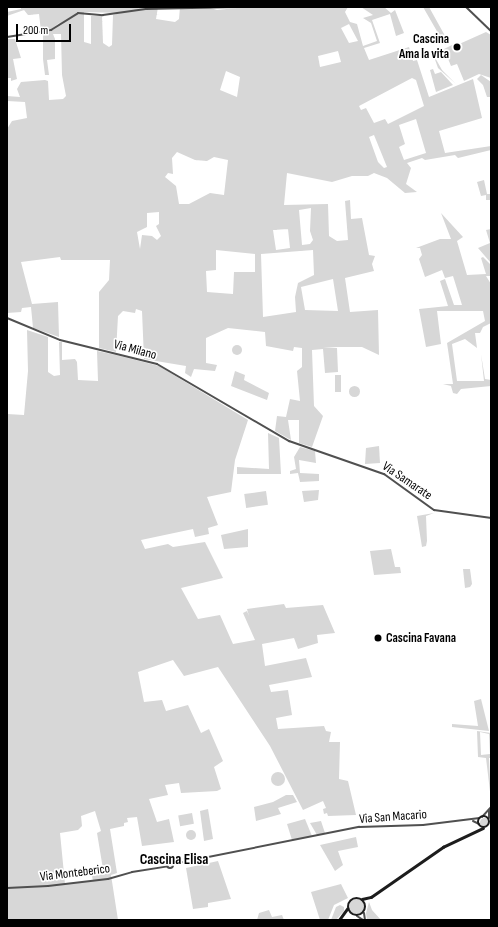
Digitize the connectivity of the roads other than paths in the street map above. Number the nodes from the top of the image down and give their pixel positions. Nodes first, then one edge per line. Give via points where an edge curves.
1 (236, 7) edge
2 (466, 7) edge
3 (491, 31) edge
4 (7, 38) edge
5 (7, 318) edge
6 (292, 442) joint
7 (491, 518) edge
8 (490, 808) edge
9 (481, 817) junction
10 (490, 819) edge
11 (472, 820) junction
12 (479, 824) junction
13 (490, 824) edge
14 (483, 828) junction
15 (473, 833) junction
16 (173, 864) joint
17 (7, 888) edge
18 (371, 897) junction
19 (362, 899) junction
20 (366, 906) junction
21 (348, 909) junction
22 (364, 913) junction
23 (352, 915) junction
24 (343, 916) junction
25 (357, 916) junction
26 (339, 920) edge
27 (364, 920) edge

1 - 4 street via 137,10 103,15 75,13 51,30
2 - 3 street
5 - 6 street, Via Milano via 55,338 157,364
6 - 7 street, Via Samarate via 382,473 436,510
8 - 9 street
8 - 10 street
9 - 10 main road
9 - 11 street, Via San Macario
9 - 12 main road
10 - 13 main road
11 - 12 street
11 - 16 street, Via San Macario via 366,826
12 - 14 main road
12 - 15 main road
13 - 14 main road
14 - 15 main road
15 - 18 main road via 440,848
16 - 17 street, Via Monteberico via 172,868 168,866 132,872 108,879
18 - 19 main road
18 - 20 main road
19 - 20 main road
19 - 21 main road via 351,899
20 - 22 main road
21 - 23 main road
21 - 24 main road
22 - 25 main road
22 - 27 street
23 - 24 main road
23 - 25 main road
24 - 26 main road
25 - 27 street

